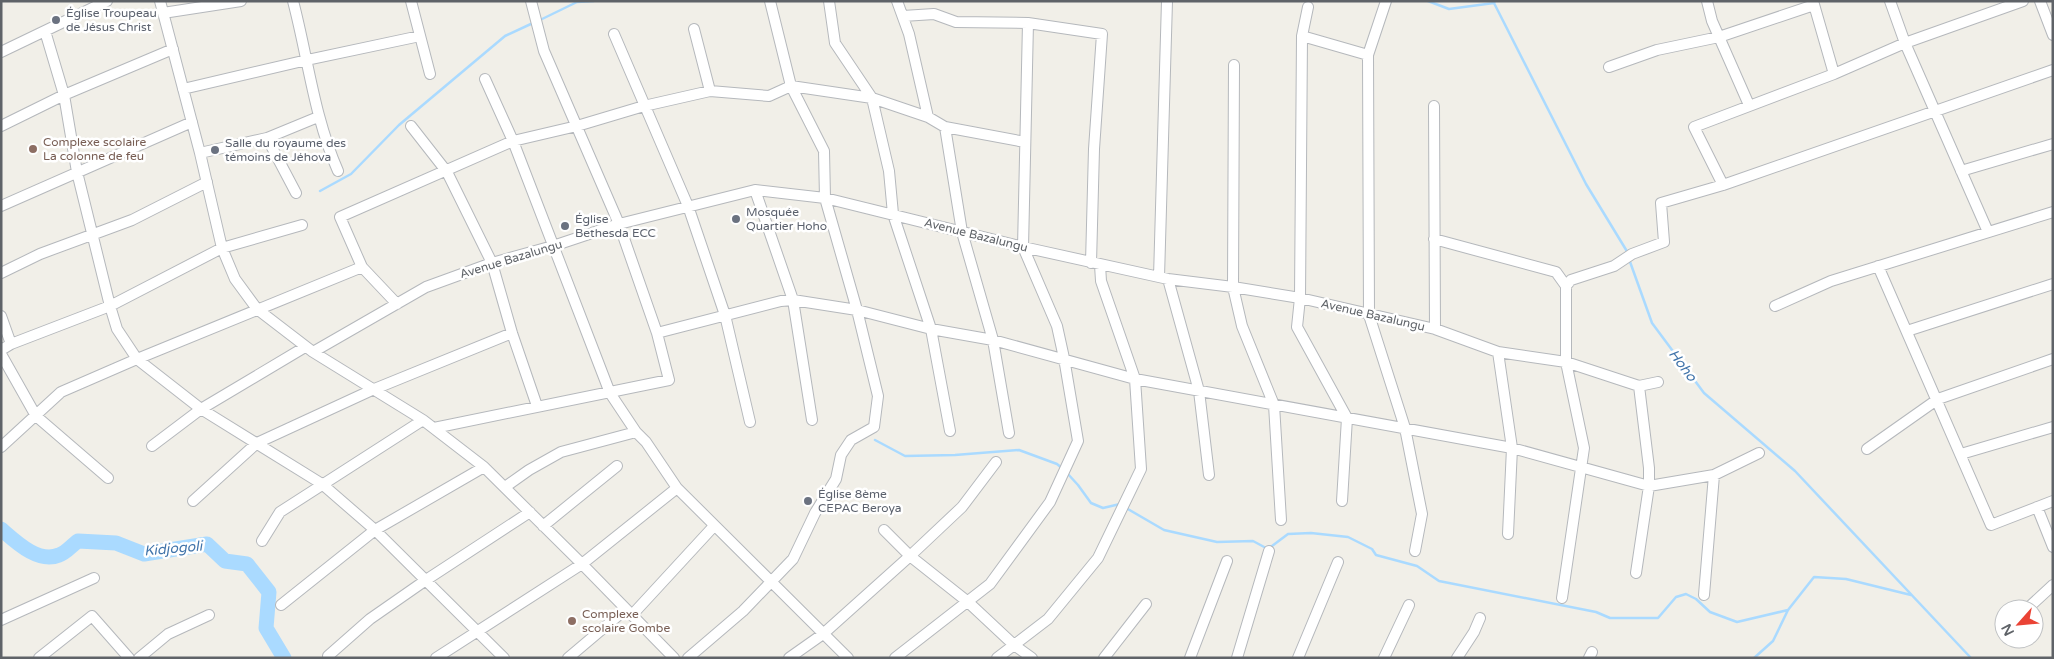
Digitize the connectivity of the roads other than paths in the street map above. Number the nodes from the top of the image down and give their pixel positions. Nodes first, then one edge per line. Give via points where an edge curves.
1 (107, 1) edge
2 (160, 1) edge
3 (241, 1) edge
4 (293, 1) edge
5 (411, 1) edge
6 (531, 1) edge
7 (770, 1) edge
8 (829, 1) edge
9 (897, 1) edge
10 (1166, 1) edge
11 (1386, 1) edge
12 (1707, 1) edge
13 (1890, 1) edge
14 (2023, 1) edge
15 (2040, 1) edge
16 (1814, 3) edge
17 (1308, 7) dead end
18 (163, 13) junction
19 (903, 16) junction
20 (1028, 23) junction
21 (694, 29) dead end
22 (45, 31) junction
23 (614, 34) dead end
24 (2053, 35) edge
25 (420, 36) junction
26 (1302, 36) junction
27 (1719, 38) junction
28 (1905, 43) junction
29 (173, 50) junction
30 (1, 52) edge
31 (1368, 55) junction
32 (307, 60) junction
33 (1234, 65) dead end
34 (1609, 67) dead end
35 (2053, 70) edge
36 (430, 74) dead end
37 (1834, 74) junction
38 (485, 79) dead end
39 (792, 86) junction
40 (183, 89) junction
41 (710, 91) junction
42 (64, 95) junction
43 (872, 98) junction
44 (1749, 105) junction
45 (644, 106) junction
46 (1434, 106) dead end
47 (1935, 112) junction
48 (318, 117) junction
49 (928, 117) junction
50 (192, 122) junction
51 (1, 126) edge
52 (411, 126) dead end
53 (577, 126) junction
54 (945, 128) junction
55 (267, 138) junction
56 (513, 141) junction
57 (1026, 142) junction
58 (2053, 144) edge
59 (200, 153) junction
60 (338, 171) dead end
61 (1961, 171) junction
62 (77, 172) junction
63 (447, 172) junction
64 (207, 182) junction
65 (1723, 185) junction
66 (755, 190) junction
67 (296, 193) dead end
68 (825, 198) junction
69 (1, 206) edge
70 (688, 206) junction
71 (2053, 212) edge
72 (893, 214) junction
73 (619, 224) junction
74 (302, 225) dead end
75 (962, 232) junction
76 (1988, 232) junction
77 (91, 235) junction
78 (1434, 238) junction
79 (553, 246) junction
80 (1023, 247) junction
81 (222, 248) junction
82 (492, 263) junction
83 (1095, 264) junction
84 (1878, 266) junction
85 (362, 267) junction
86 (1, 273) edge
87 (1163, 278) junction
88 (2053, 284) edge
89 (1566, 286) junction
90 (1233, 287) junction
91 (1300, 298) junction
92 (793, 300) junction
93 (397, 304) junction
94 (110, 306) junction
95 (1775, 306) dead end
96 (257, 309) junction
97 (857, 310) junction
98 (725, 315) junction
99 (1369, 315) junction
100 (1, 316) edge
101 (931, 328) junction
102 (1435, 329) junction
103 (1907, 331) junction
104 (657, 333) junction
105 (512, 334) junction
106 (992, 340) junction
107 (12, 344) junction
108 (309, 350) junction
109 (1, 352) edge
110 (1498, 352) junction
111 (1064, 358) junction
112 (2053, 358) edge
113 (136, 359) junction
114 (1566, 362) junction
115 (1135, 379) junction
116 (1658, 382) dead end
117 (1638, 386) junction
118 (372, 390) junction
119 (1199, 391) junction
120 (610, 392) junction
121 (1938, 398) junction
122 (1274, 404) junction
123 (537, 406) junction
124 (201, 409) junction
125 (36, 416) junction
126 (1347, 418) junction
127 (423, 420) junction
128 (812, 420) dead end
129 (750, 422) dead end
130 (2053, 427) edge
131 (434, 428) junction
132 (1405, 428) junction
133 (950, 431) dead end
134 (636, 432) junction
135 (1009, 433) dead end
136 (257, 443) junction
137 (152, 446) dead end
138 (1, 447) edge
139 (1512, 448) junction
140 (1867, 449) dead end
141 (1758, 453) dead end
142 (1961, 454) junction
143 (996, 462) dead end
144 (617, 466) dead end
145 (484, 467) junction
146 (1582, 468) junction
147 (1209, 475) dead end
148 (1714, 475) junction
149 (108, 478) dead end
150 (322, 484) junction
151 (1649, 486) junction
152 (505, 487) junction
153 (677, 488) junction
154 (193, 501) dead end
155 (1342, 501) dead end
156 (2053, 501) edge
157 (2036, 507) junction
158 (530, 512) junction
159 (1281, 520) dead end
160 (543, 526) junction
161 (714, 526) junction
162 (375, 530) junction
163 (884, 530) dead end
164 (1508, 534) dead end
165 (262, 541) dead end
166 (2053, 547) edge
167 (1416, 550) dead end
168 (1269, 551) dead end
169 (910, 556) junction
170 (1227, 562) dead end
171 (1338, 562) dead end
172 (582, 564) junction
173 (1636, 572) dead end
174 (94, 578) dead end
175 (426, 580) junction
176 (773, 581) junction
177 (2053, 585) edge
178 (1704, 595) dead end
179 (1562, 598) dead end
180 (2038, 599) edge
181 (968, 602) junction
182 (1146, 604) dead end
183 (281, 605) dead end
184 (1409, 605) dead end
185 (629, 612) junction
186 (209, 615) dead end
187 (1480, 618) dead end
188 (1, 620) edge
189 (477, 630) junction
190 (823, 634) junction
191 (1014, 644) junction
192 (51, 654) edge
193 (328, 656) dead end
194 (39, 658) edge
195 (129, 658) edge
196 (138, 658) edge
197 (436, 658) edge
198 (504, 658) edge
199 (568, 658) edge
200 (674, 658) edge
201 (688, 658) edge
202 (788, 658) edge
203 (848, 658) edge
204 (895, 658) edge
205 (997, 658) edge
206 (1032, 658) edge
207 (1104, 658) edge
208 (1190, 658) edge
209 (1236, 658) edge
210 (1298, 658) edge
211 (1384, 658) edge
212 (1457, 658) edge

1 - 22 street
2 - 18 street
3 - 18 street
4 - 32 street
5 - 25 street
6 - 53 street via 544,51
7 - 39 street
8 - 43 street via 835,43
9 - 19 street
10 - 87 street
11 - 31 street
12 - 27 street
13 - 28 street
14 - 28 street
15 - 24 street
16 - 27 street
16 - 37 street
17 - 26 street
18 - 29 street
19 - 20 street via 934,14 956,22
19 - 49 street
20 - 57 street
20 - 83 street via 1102,34 1094,149
21 - 41 street
22 - 30 street
22 - 42 street
23 - 45 street
25 - 32 street
25 - 36 street
26 - 31 street
26 - 91 street
27 - 34 street via 1658,50
27 - 44 street
28 - 37 street
28 - 47 street
29 - 40 street
29 - 42 street
31 - 99 street
32 - 40 street
32 - 48 street
33 - 90 street
35 - 47 street
37 - 44 street
38 - 56 street
39 - 41 street via 769,96
39 - 43 street
39 - 68 street via 824,151
40 - 50 street
41 - 45 street
42 - 51 street
42 - 62 street
43 - 49 street
43 - 72 street via 888,172
44 - 65 street via 1694,127
45 - 53 street
45 - 70 street
46 - 78 street
47 - 61 street
47 - 65 street
48 - 55 street
48 - 60 street
49 - 54 street
50 - 59 street
50 - 62 street
52 - 63 street
53 - 56 street
53 - 73 street
54 - 57 street
54 - 75 street
55 - 59 street
55 - 67 street
56 - 63 street
56 - 79 street
57 - 80 street
58 - 61 street
59 - 64 street
61 - 76 street
62 - 69 street
62 - 77 street
63 - 82 street
63 - 85 street via 340,217
64 - 77 street via 132,220
64 - 81 street
65 - 89 street via 1661,203 1664,242 1629,255 1614,266 1570,280
66 - 68 street, Avenue Bazalungu
66 - 70 street, Avenue Bazalungu
66 - 92 street
68 - 72 street, Avenue Bazalungu
68 - 97 street
70 - 73 street, Avenue Bazalungu
70 - 98 street
71 - 76 street
72 - 75 street, Avenue Bazalungu
72 - 101 street
73 - 79 street, Avenue Bazalungu
73 - 104 street
74 - 81 street
75 - 80 street, Avenue Bazalungu
75 - 106 street
76 - 84 street
77 - 86 street
77 - 94 street
78 - 89 street via 1556,272
78 - 102 street
79 - 82 street, Avenue Bazalungu
79 - 120 street
80 - 83 street, Avenue Bazalungu
80 - 111 street via 1056,326
81 - 94 street
81 - 96 street via 235,279
82 - 93 street, Avenue Bazalungu via 426,287
82 - 105 street
83 - 87 street, Avenue Bazalungu
83 - 115 street
84 - 95 street via 1831,281
84 - 103 street
85 - 93 street
85 - 96 street
87 - 90 street, Avenue Bazalungu
87 - 119 street
88 - 103 street
89 - 114 street
90 - 91 street, Avenue Bazalungu
90 - 122 street via 1242,326
91 - 99 street, Avenue Bazalungu
91 - 126 street via 1298,327
92 - 97 street
92 - 98 street via 781,300
92 - 128 street
93 - 108 street, Avenue Bazalungu
94 - 107 street
94 - 113 street via 117,329
96 - 108 street
96 - 113 street
97 - 101 street
97 - 176 street via 878,396 874,427 851,440 841,455 836,479 793,559
98 - 104 street
98 - 129 street
99 - 102 street, Avenue Bazalungu
99 - 132 street
100 - 107 street
101 - 106 street
101 - 133 street
102 - 110 street, Avenue Bazalungu
103 - 121 street
104 - 120 street via 669,380
105 - 118 street
105 - 123 street
106 - 111 street
106 - 135 street
107 - 109 street
108 - 118 street
108 - 124 street, Avenue Bazalungu
109 - 125 street
110 - 114 street, Avenue Bazalungu
110 - 139 street
111 - 115 street
111 - 181 street via 1078,441 1050,502 990,584
112 - 121 street
113 - 124 street
113 - 125 street via 62,392
114 - 117 street, Avenue Bazalungu
114 - 146 street via 1584,448
115 - 119 street
115 - 191 street via 1141,469 1098,558 1048,619
116 - 117 street, Avenue Bazalungu
117 - 151 street
118 - 127 street
118 - 136 street
119 - 122 street
119 - 147 street
120 - 123 street
120 - 134 street
121 - 140 street
121 - 142 street
122 - 126 street
122 - 159 street
123 - 131 street
124 - 136 street
124 - 137 street, Avenue Bazalungu
125 - 138 street
125 - 149 street
126 - 132 street
126 - 155 street
127 - 131 street
127 - 150 street
130 - 142 street
131 - 145 street
132 - 139 street
132 - 167 street via 1422,514
134 - 152 street via 561,452
134 - 153 street
136 - 150 street
136 - 154 street
139 - 146 street
139 - 164 street
141 - 148 street
142 - 157 street via 1992,525
143 - 169 street via 962,507
144 - 160 street
145 - 152 street
145 - 162 street
146 - 151 street
146 - 179 street
148 - 151 street
148 - 178 street
150 - 162 street
150 - 165 street via 280,512
151 - 173 street
152 - 158 street
153 - 161 street
153 - 172 street
156 - 157 street
157 - 166 street
158 - 160 street
158 - 175 street
160 - 172 street
161 - 176 street
161 - 185 street
162 - 175 street
162 - 183 street
163 - 169 street
168 - 209 street
169 - 181 street
169 - 190 street
170 - 208 street
171 - 210 street
172 - 185 street
172 - 189 street
174 - 188 street
175 - 189 street
175 - 193 street via 370,620
176 - 190 street
176 - 201 street
177 - 180 street
181 - 191 street
181 - 204 street
182 - 207 street
184 - 211 street
185 - 199 street
185 - 200 street
186 - 196 street via 168,634
187 - 212 street
189 - 197 street
189 - 198 street
190 - 202 street
190 - 203 street
191 - 205 street
191 - 206 street
192 - 194 street
192 - 195 street via 92,616

